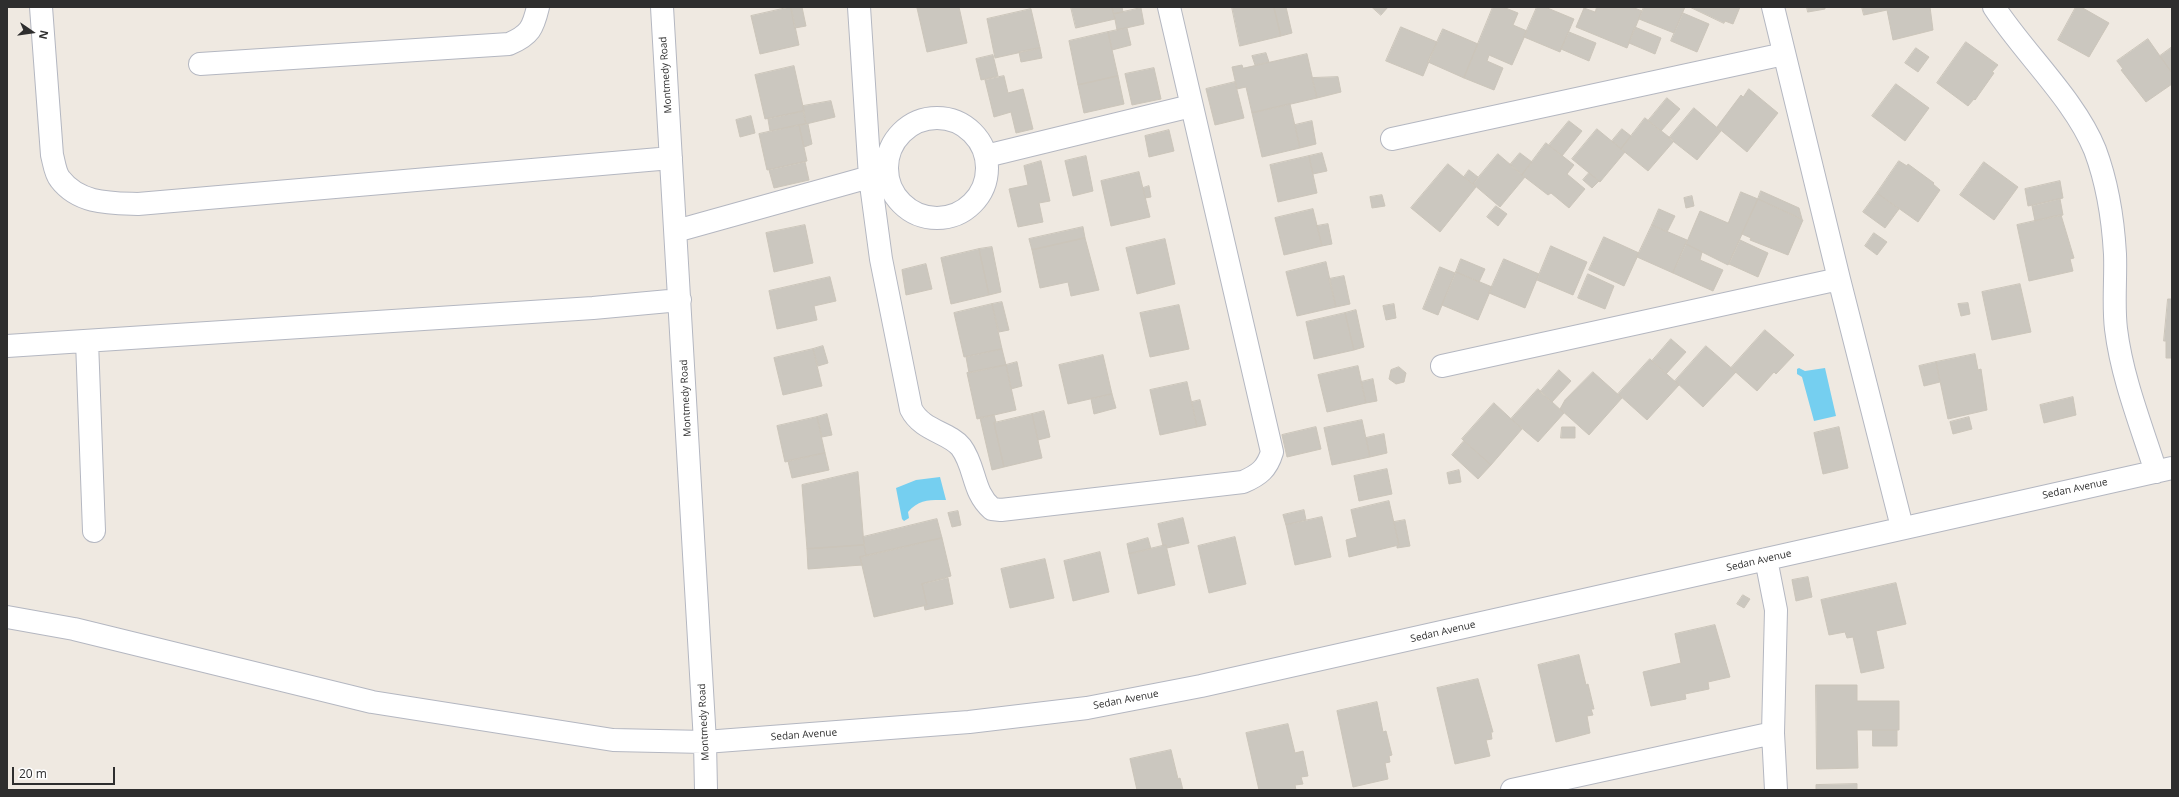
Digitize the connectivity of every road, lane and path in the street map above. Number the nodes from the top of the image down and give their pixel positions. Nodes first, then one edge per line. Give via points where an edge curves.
1 (41, 7) edge
2 (538, 7) edge
3 (662, 7) edge
4 (859, 7) edge
5 (1169, 7) edge
6 (1773, 7) edge
7 (1994, 7) edge
8 (1784, 54) junction
9 (200, 64) dead end
10 (1191, 106) junction
11 (1392, 139) dead end
12 (986, 156) junction
13 (671, 158) junction
14 (879, 174) junction
15 (676, 231) junction
16 (1839, 279) junction
17 (680, 300) junction
18 (88, 341) junction
19 (7, 346) edge
20 (1442, 366) dead end
21 (2164, 470) edge
22 (1902, 527) junction
23 (94, 531) dead end
24 (1766, 560) junction
25 (7, 617) edge
26 (1774, 733) junction
27 (705, 742) junction
28 (706, 790) edge
29 (1512, 790) edge
30 (1776, 790) edge

1 - 13 street via 52,155 59,178 75,193 95,202 138,204
2 - 9 street via 533,26 523,38 509,44
3 - 13 street, Montmedy Road
4 - 14 street
5 - 10 street
6 - 8 street
7 - 21 street via 2008,29 2076,114 2094,150 2110,212 2115,253 2116,328 2122,368
8 - 11 street
8 - 16 street
10 - 12 street
10 - 14 street via 1272,452 1263,471 1243,482 1008,510 992,509 980,497 966,454 960,445 919,420 911,409 881,259
12 - 14 street via 980,141 968,128 954,120 937,117 921,120 907,128 895,140
12 - 14 street via 988,172 983,189 961,213 945,218 929,218 913,212 900,202
13 - 15 street, Montmedy Road
14 - 15 street
15 - 17 street, Montmedy Road
16 - 20 street
16 - 22 street
17 - 18 street
17 - 27 street, Montmedy Road
18 - 19 street
18 - 23 street
21 - 22 street, Sedan Avenue
22 - 24 street, Sedan Avenue
24 - 26 street via 1776,610
24 - 27 street, Sedan Avenue via 1201,686 1087,708 969,722
25 - 27 street, Sedan Avenue via 74,630 396,707 613,740
26 - 29 street
26 - 30 street
27 - 28 street, Montmedy Road

